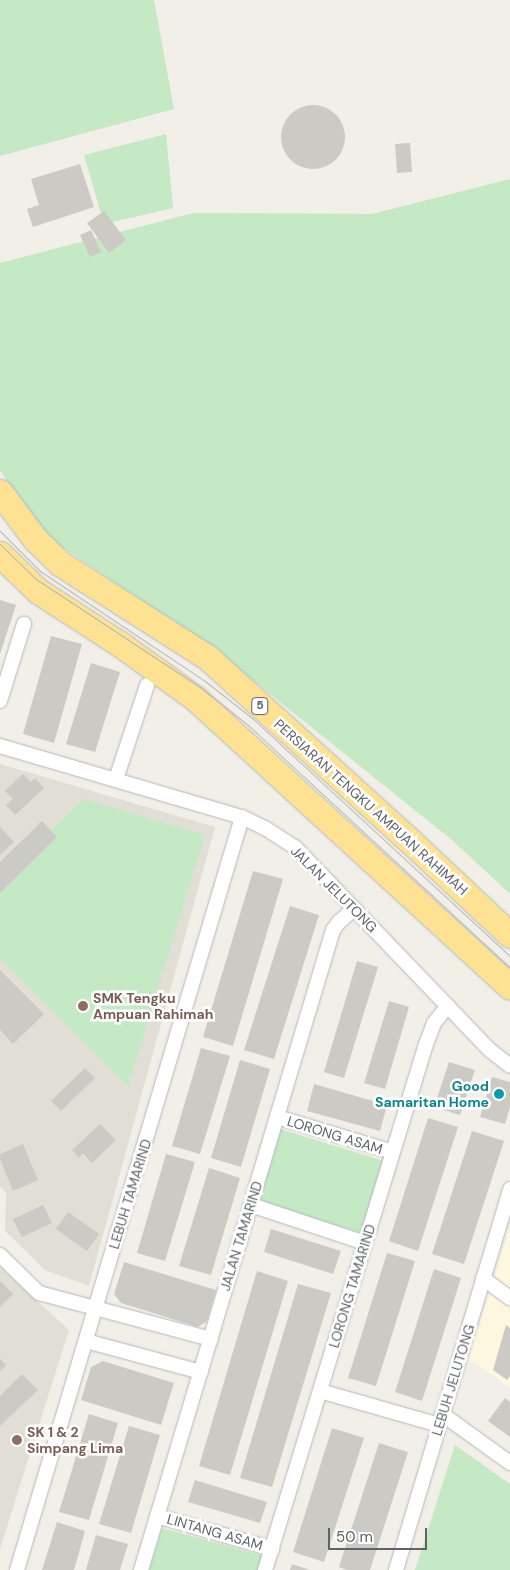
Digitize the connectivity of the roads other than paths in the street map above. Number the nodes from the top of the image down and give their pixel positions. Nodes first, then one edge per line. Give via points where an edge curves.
1 (0, 492) edge
2 (0, 554) edge
3 (24, 624) dead end
4 (147, 685) dead end
5 (0, 701) edge
6 (0, 746) edge
7 (116, 779) junction
8 (242, 817) junction
9 (354, 908) junction
10 (510, 935) edge
11 (509, 987) edge
12 (448, 1006) junction
13 (510, 1066) edge
14 (277, 1118) junction
15 (393, 1152) junction
16 (510, 1190) edge
17 (251, 1205) junction
18 (365, 1243) junction
19 (0, 1255) edge
20 (483, 1278) junction
21 (510, 1298) edge
22 (96, 1308) junction
23 (211, 1339) junction
24 (86, 1341) junction
25 (201, 1372) junction
26 (320, 1391) junction
27 (441, 1419) junction
28 (510, 1463) edge
29 (157, 1516) junction
30 (272, 1549) junction
31 (18, 1570) edge
32 (141, 1570) edge
33 (265, 1570) edge
34 (396, 1570) edge

1 - 10 highway, PERSIARAN TENGKU AMPUAN RAHIMAH / 5 via 36,539 61,564 207,657
2 - 11 highway via 38,591 120,644 196,699
3 - 5 street
4 - 7 street
6 - 7 street, JALAN JELUTONG
7 - 8 street, JALAN JELUTONG
8 - 9 street, JALAN JELUTONG via 296,848
8 - 22 street, LEBUH TAMARIND
9 - 12 street, JALAN JELUTONG
9 - 14 street, JALAN TAMARIND via 333,930
12 - 13 street, JALAN JELUTONG
12 - 15 street, LORONG TAMARIND via 434,1023
14 - 15 street, LORONG ASAM
14 - 17 street, JALAN TAMARIND
15 - 18 street, LORONG TAMARIND
16 - 20 street, LEBUH JELUTONG
17 - 18 street
17 - 23 street, JALAN TAMARIND
18 - 26 street, LORONG TAMARIND
19 - 22 street via 39,1292
20 - 21 street
20 - 27 street, LEBUH JELUTONG
22 - 23 street
22 - 24 street, LEBUH TAMARIND
23 - 25 street, JALAN TAMARIND
24 - 25 street
24 - 31 street, LEBUH TAMARIND
25 - 29 street, JALAN TAMARIND
26 - 27 street
26 - 30 street, LORONG TAMARIND
27 - 28 street
27 - 34 street, LEBUH JELUTONG
29 - 30 street, LINTANG ASAM
29 - 32 street, JALAN TAMARIND
30 - 33 street, LORONG TAMARIND

